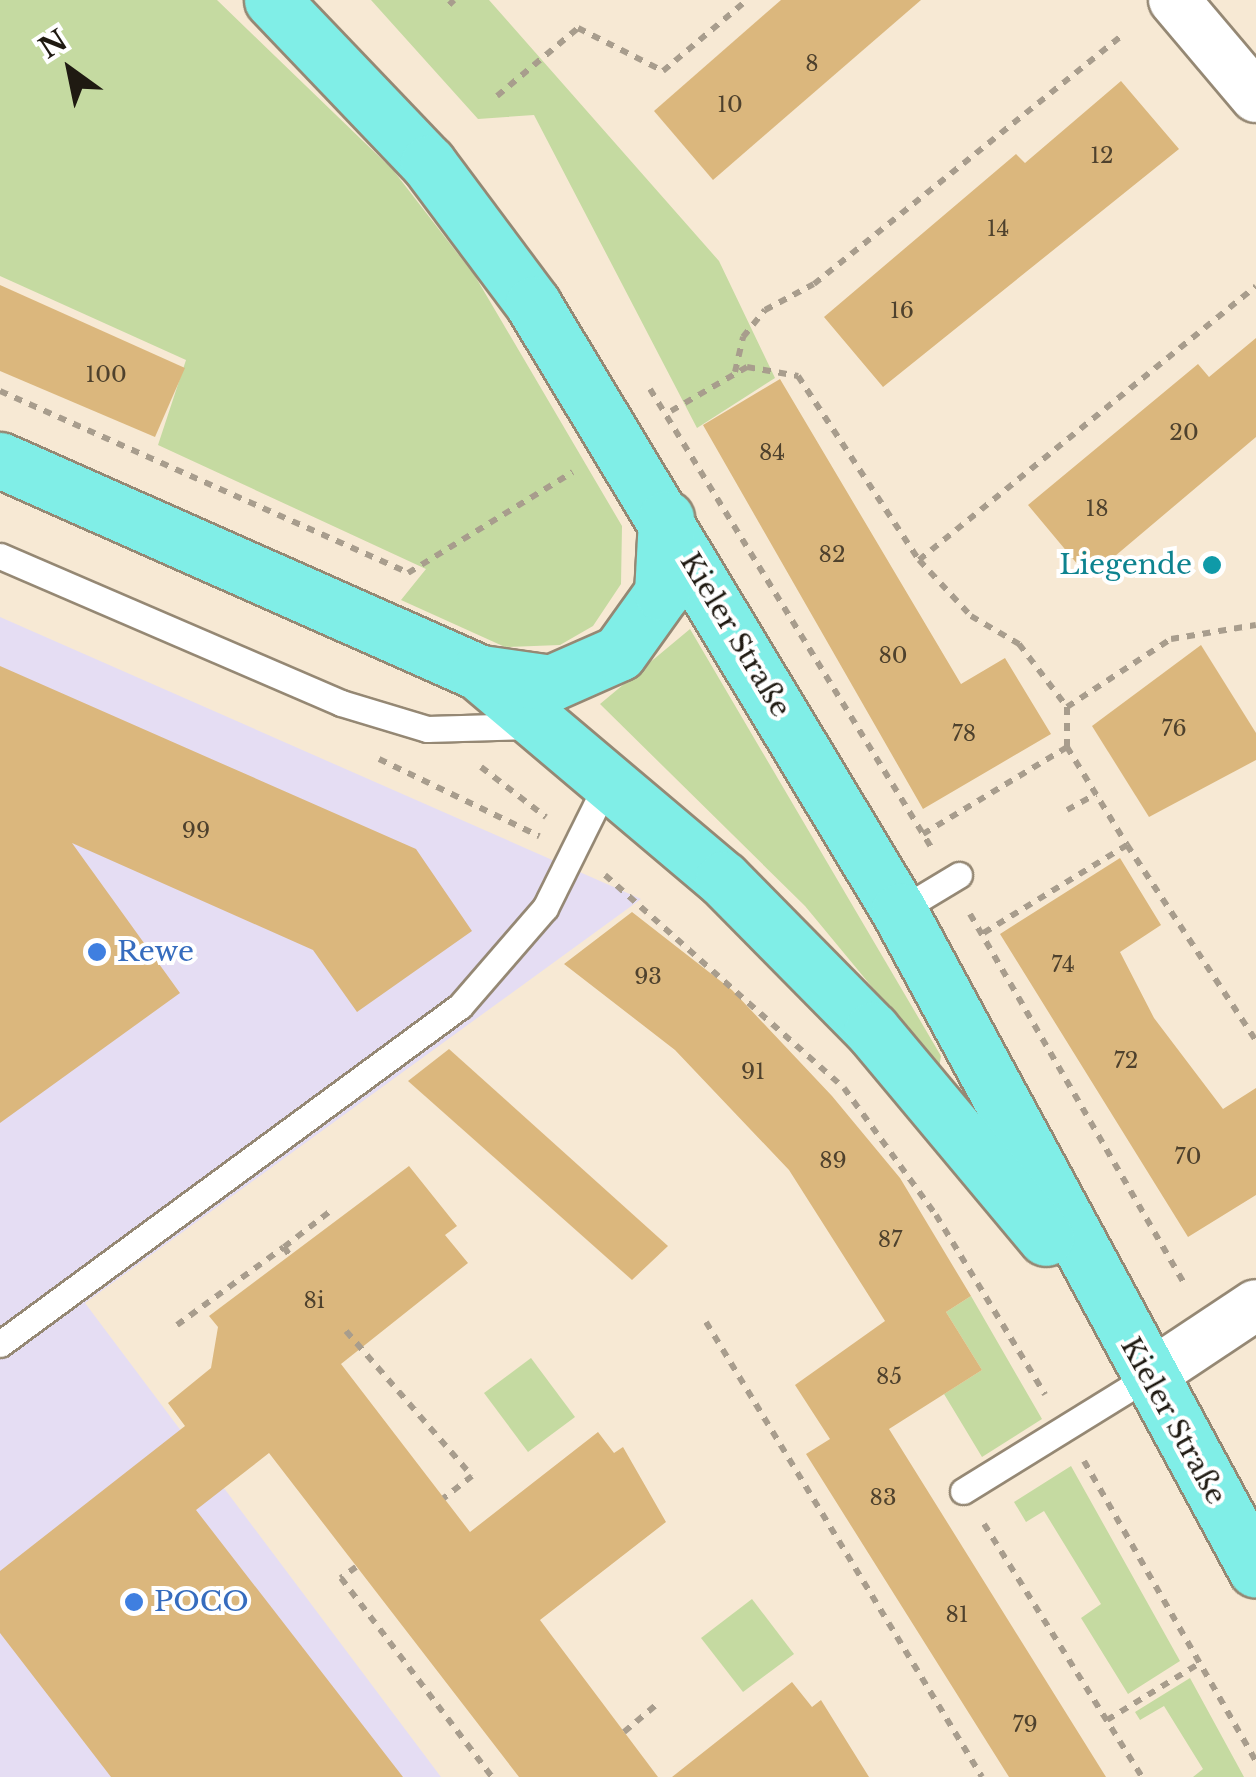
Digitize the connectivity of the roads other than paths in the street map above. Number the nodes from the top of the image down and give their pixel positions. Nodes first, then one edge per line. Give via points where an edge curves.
1 (272, 0) edge
2 (1174, 0) edge
3 (1256, 97) edge
4 (0, 460) edge
5 (666, 518) junction
6 (0, 556) edge
7 (478, 672) junction
8 (543, 726) junction
9 (608, 781) junction
10 (959, 876) dead end
11 (899, 911) junction
12 (1256, 1304) edge
13 (1118, 1325) junction
14 (0, 1344) edge
15 (1150, 1376) junction
16 (963, 1491) road end
17 (1256, 1570) edge

1 - 5 main road, Kieler Straße via 371,98 482,232
2 - 3 street
4 - 7 main road, Kieler Straße
5 - 7 main road via 662,592 619,653 551,683
5 - 11 main road, Kieler Straße
6 - 8 lane via 341,702 427,729
7 - 8 main road, Kieler Straße
8 - 9 main road, Kieler Straße
9 - 13 main road, Kieler Straße via 723,879 872,1030
9 - 14 lane via 545,908 460,1006
10 - 11 lane
11 - 13 main road, Kieler Straße
12 - 15 street
13 - 15 main road, Kieler Straße
15 - 16 lane
15 - 17 main road, Kieler Straße

